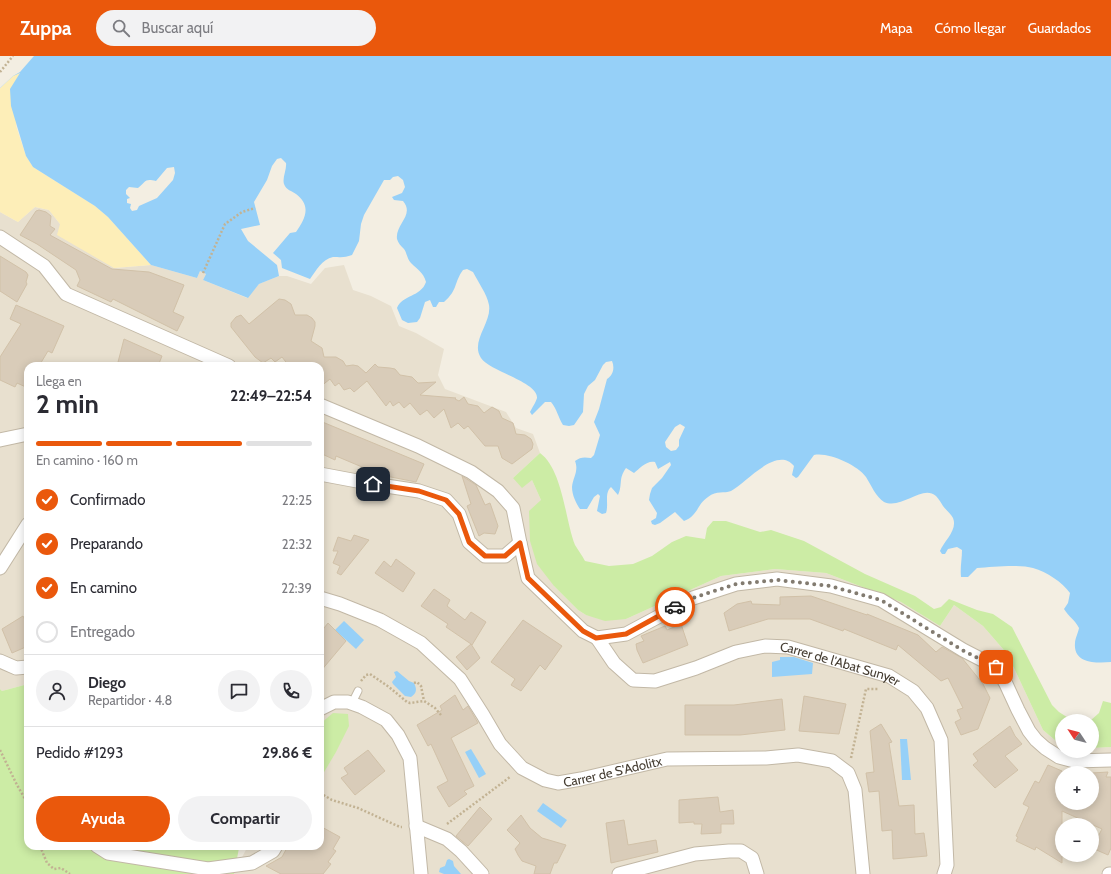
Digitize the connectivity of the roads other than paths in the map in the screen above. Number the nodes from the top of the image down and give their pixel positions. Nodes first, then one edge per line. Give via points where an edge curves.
1 (0, 237) edge
2 (220, 362) edge
3 (324, 407) edge
4 (24, 435) edge
5 (0, 440) edge
6 (324, 475) edge
7 (24, 530) edge
8 (520, 543) junction
9 (0, 568) edge
10 (324, 599) edge
11 (596, 638) junction
12 (0, 661) edge
13 (24, 667) edge
14 (358, 691) dead end
15 (352, 703) junction
16 (324, 707) edge
17 (1111, 760) edge
18 (416, 826) junction
19 (103, 850) edge
20 (274, 850) edge
21 (421, 874) edge
22 (482, 874) edge
23 (619, 874) edge
24 (757, 874) edge
25 (863, 874) edge
26 (944, 874) edge

1 - 2 street via 44,266 66,294
3 - 8 street via 418,446 471,472 498,491 513,508
4 - 5 street
6 - 8 street via 419,491 446,500 459,514 469,542 485,556 505,556
7 - 9 street
8 - 11 street via 528,578 583,631
10 - 25 street, Carrer de S'Adolitx via 380,620 421,642 460,679 500,744 522,768 545,780 558,783 581,780 667,759 766,758 798,755 832,761 848,773 855,790
11 - 17 street via 626,634 693,598 736,584 778,580 830,586 881,600 962,650 996,667 1029,731 1045,748 1059,757 1074,761
11 - 26 street, Carrer de l'Abat Sunyer via 614,663 633,680 655,681 736,652 765,646 788,647 889,676 913,691 927,708 940,740 947,865
12 - 13 street via 16,668
14 - 15 lane
15 - 16 street via 334,702
15 - 18 street via 386,720 398,735 410,758
18 - 21 street
18 - 22 street via 447,839
19 - 20 street via 108,853 208,869 252,863
23 - 24 street via 695,854 729,851 741,851 752,858

